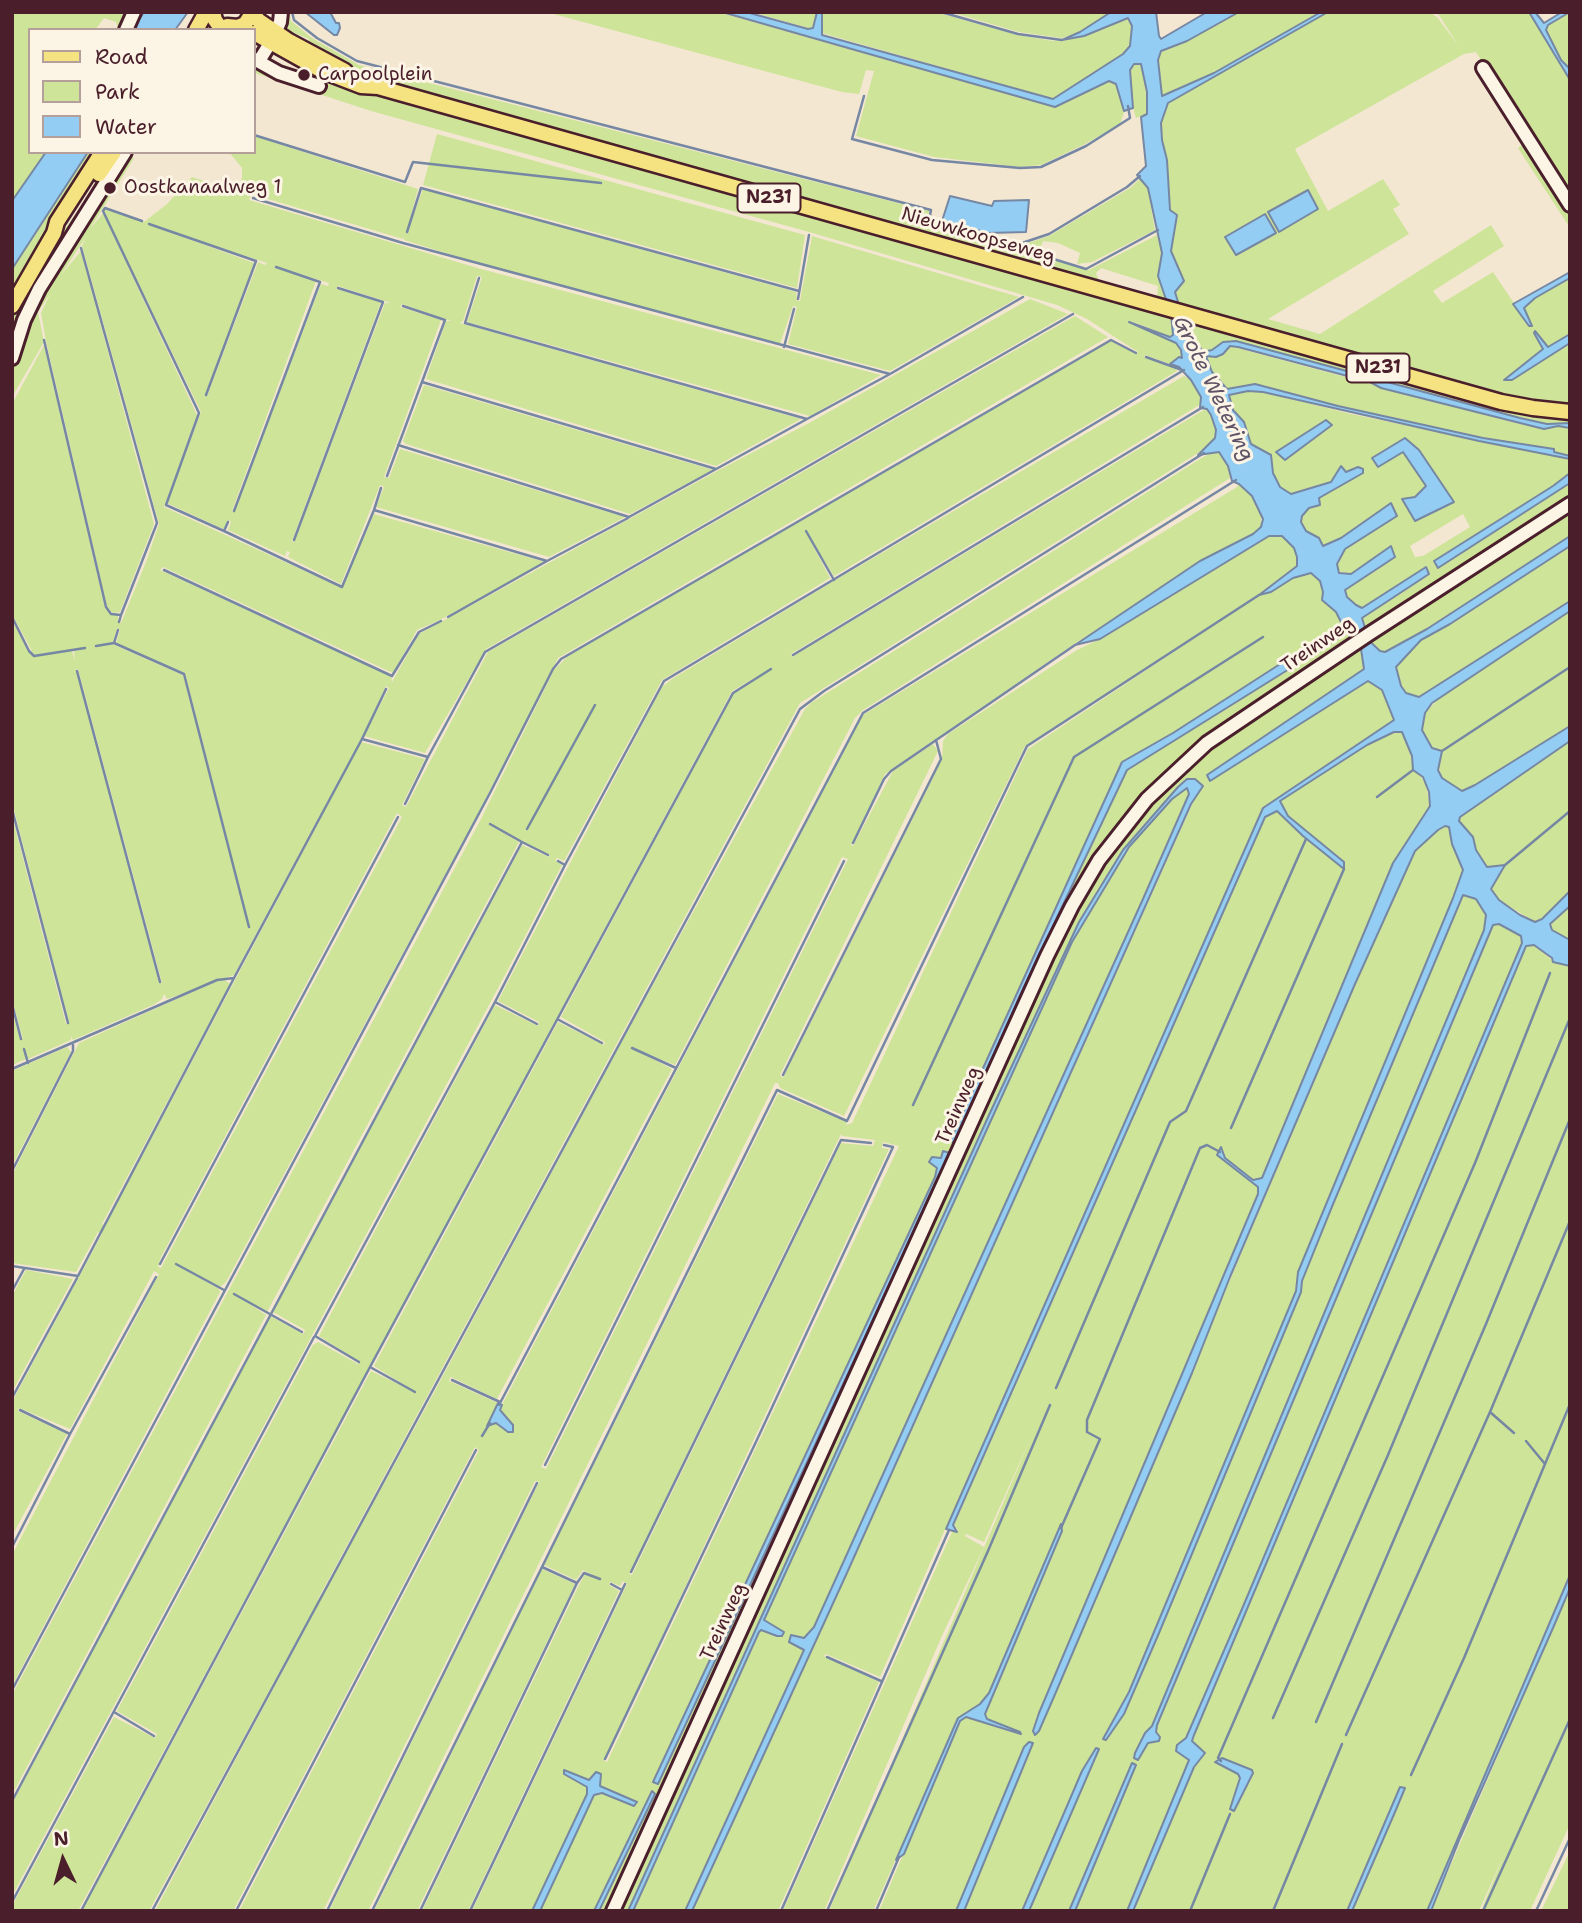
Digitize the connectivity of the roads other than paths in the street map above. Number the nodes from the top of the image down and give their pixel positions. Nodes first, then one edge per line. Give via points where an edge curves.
1 (134, 12) edge
2 (281, 12) edge
3 (255, 21) edge
4 (215, 23) edge
5 (127, 28) edge
6 (273, 37) junction
7 (256, 60) edge
8 (1483, 68) dead end
9 (319, 86) dead end
10 (101, 154) edge
11 (113, 154) edge
12 (124, 154) edge
13 (1570, 205) edge
14 (54, 233) junction
15 (12, 306) edge
16 (12, 358) edge
17 (1570, 412) edge
18 (1570, 504) edge
19 (613, 1911) edge

1 - 5 street
2 - 6 street
3 - 4 main road via 238,27
3 - 6 main road, Nieuwkoopseweg / N231
6 - 7 street
6 - 17 main road, Nieuwkoopseweg / N231 via 378,87 1501,402
7 - 9 street
8 - 13 street
10 - 14 main road
11 - 14 main road
12 - 16 street via 39,289
14 - 15 main road
18 - 19 street, Treinweg via 1223,732 1187,760 1129,820 1088,877 1046,956

